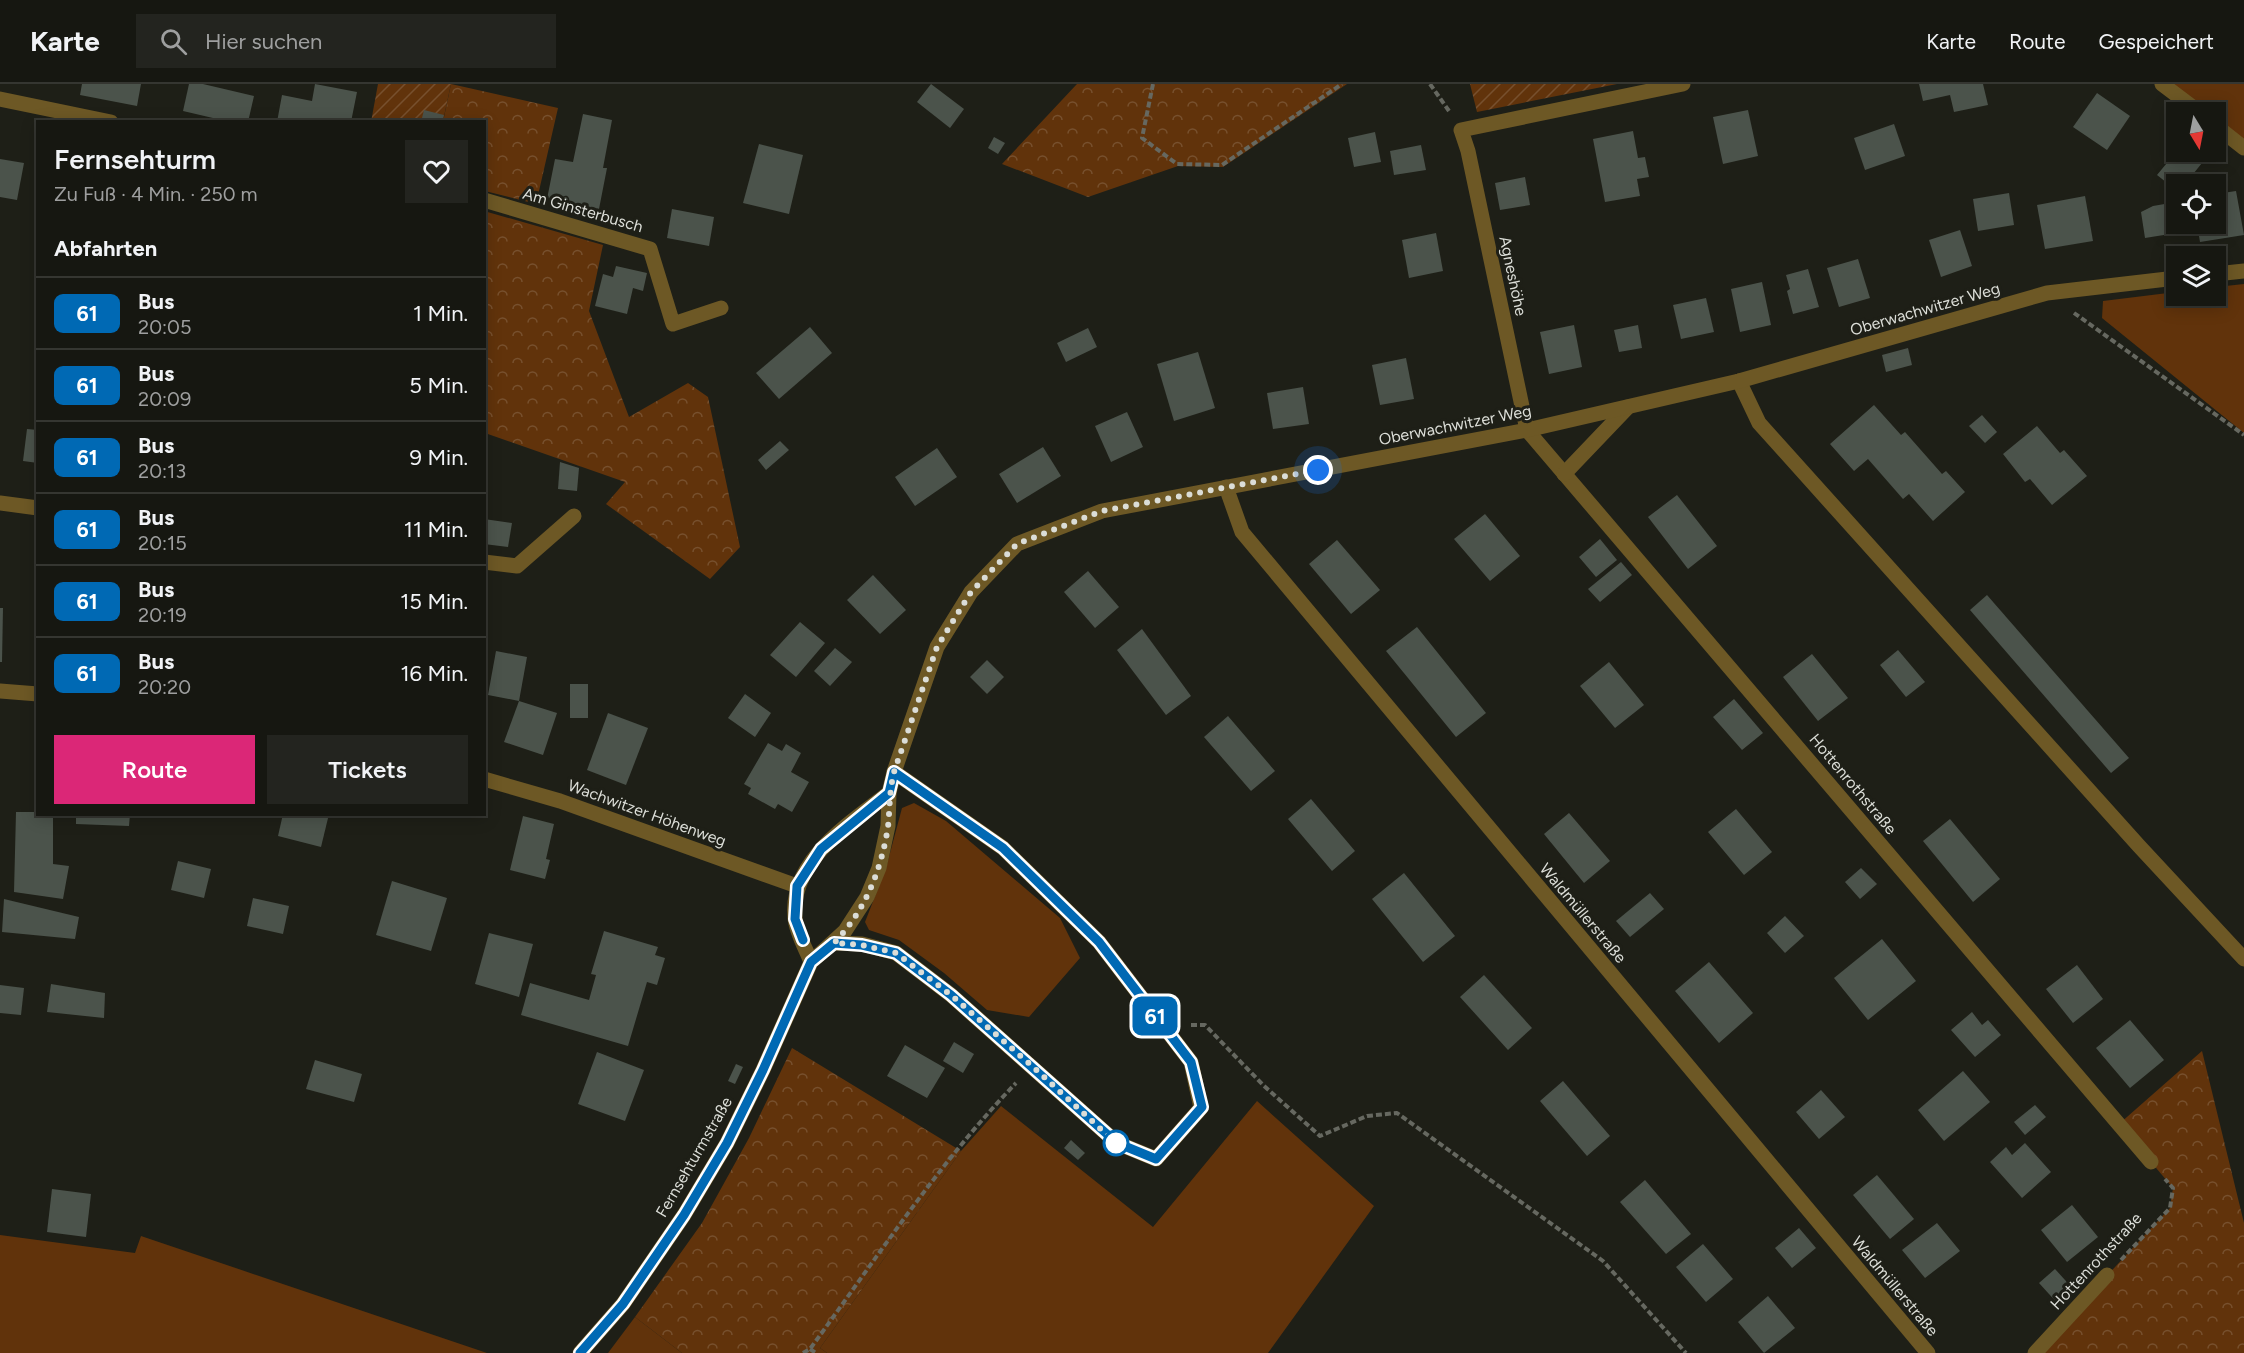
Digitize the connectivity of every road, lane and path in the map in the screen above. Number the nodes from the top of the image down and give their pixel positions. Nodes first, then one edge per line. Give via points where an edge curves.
1 (1153, 84) edge
2 (1342, 84) edge
3 (1430, 84) edge
4 (1683, 84) edge
5 (2162, 84) edge
6 (0, 99) edge
7 (2186, 102) edge
8 (101, 120) edge
9 (1461, 130) junction
10 (2226, 134) edge
11 (2244, 148) edge
12 (486, 201) edge
13 (2244, 271) edge
14 (2226, 273) edge
15 (2166, 279) edge
16 (2047, 293) junction
17 (721, 308) dead end
18 (1739, 381) junction
19 (1628, 407) junction
20 (1527, 430) junction
21 (2244, 435) edge
22 (1564, 474) junction
23 (1226, 487) junction
24 (0, 503) edge
25 (36, 508) edge
26 (574, 516) dead end
27 (486, 562) edge
28 (0, 691) edge
29 (36, 694) edge
30 (894, 772) junction
31 (486, 780) edge
32 (889, 793) junction
33 (797, 886) junction
34 (834, 943) junction
35 (2244, 959) edge
36 (811, 962) junction
37 (1163, 1026) junction
38 (1032, 1066) junction
39 (2151, 1162) dead end
40 (2173, 1188) dead end
41 (2107, 1275) joint
42 (810, 1349) junction
43 (580, 1353) edge
44 (803, 1353) edge
45 (816, 1353) edge
46 (1686, 1353) edge
47 (1928, 1353) edge
48 (2035, 1353) edge

1 - 2 path via 1142,138 1177,164 1222,165
3 - 9 path
4 - 9 street
5 - 7 street
6 - 8 street
9 - 20 street, Agneshöhe
10 - 11 street
12 - 17 street, Am Ginsterbusch via 650,249 673,324
13 - 14 street
15 - 16 street, Oberwachwitzer Weg
16 - 18 street, Oberwachwitzer Weg
16 - 21 path
18 - 19 street, Oberwachwitzer Weg
18 - 35 street via 1759,423
19 - 20 street, Oberwachwitzer Weg
19 - 22 street
20 - 22 street, Hottenrothstraße
20 - 23 street, Oberwachwitzer Weg
22 - 39 street, Hottenrothstraße
23 - 30 street, Oberwachwitzer Weg via 1102,511 1017,544 971,592 937,647
23 - 47 street, Waldmüllerstraße via 1242,532
24 - 25 street
26 - 27 street via 517,566
28 - 29 street
30 - 32 street, Oberwachwitzer Weg
30 - 37 street via 1003,848 1099,942
31 - 33 street, Wachwitzer Höhenweg via 560,801
32 - 33 street via 821,849
32 - 34 street, Oberwachwitzer Weg via 888,825 879,868 867,897
33 - 36 street via 795,919
34 - 36 street, Oberwachwitzer Weg
34 - 38 street via 896,953
36 - 43 street, Fernsehturmstraße via 727,1143 623,1304
37 - 38 street via 1191,1062 1202,1107 1156,1159 1117,1143
37 - 46 path via 1205,1025 1320,1136 1367,1116 1397,1113 1603,1261
38 - 42 path via 943,1167
40 - 41 path, Hottenrothstraße via 2170,1208
41 - 48 street, Hottenrothstraße
42 - 44 path
42 - 45 path

